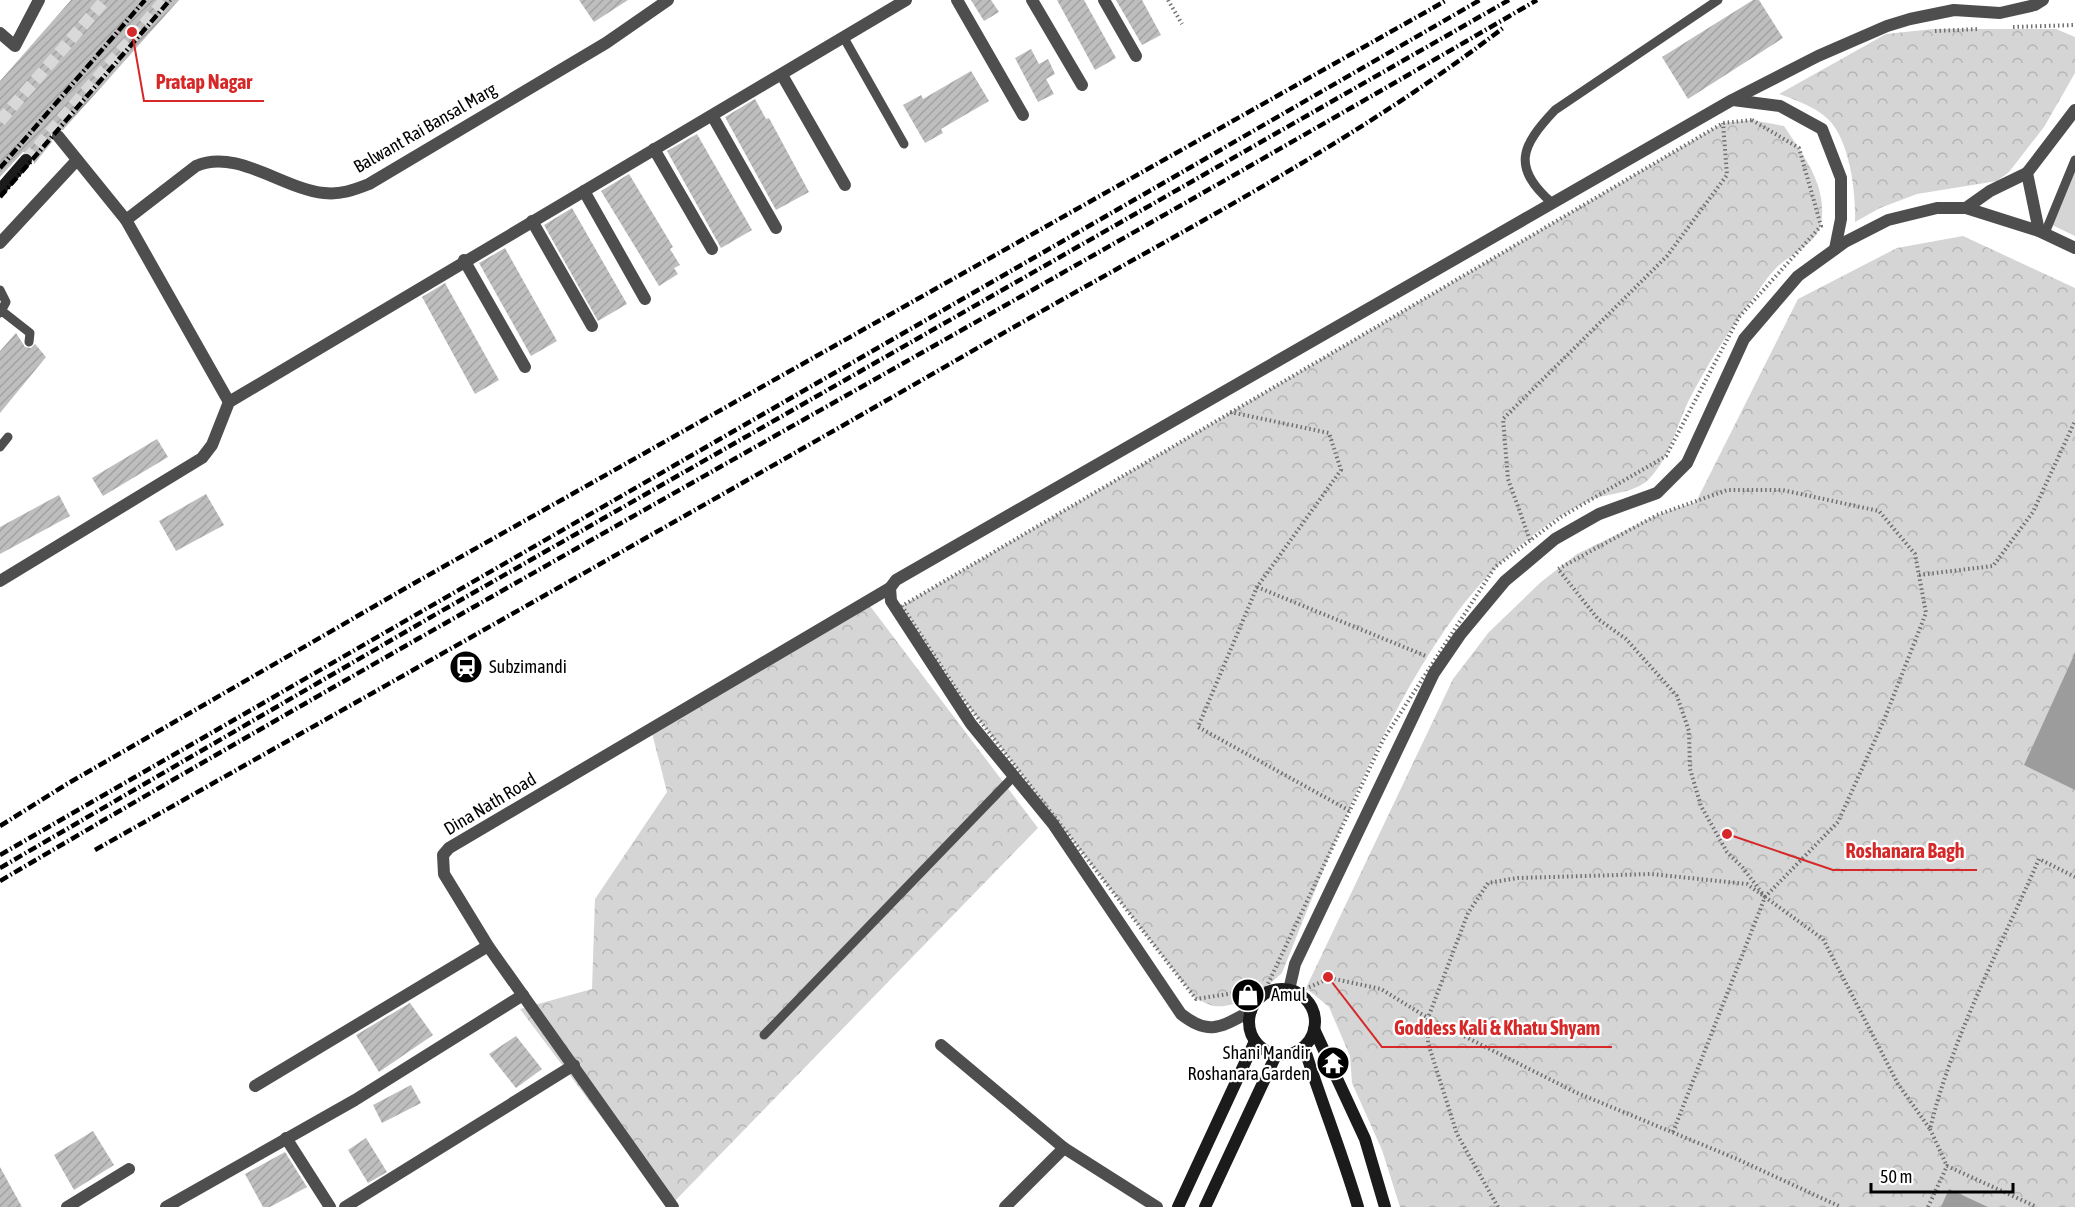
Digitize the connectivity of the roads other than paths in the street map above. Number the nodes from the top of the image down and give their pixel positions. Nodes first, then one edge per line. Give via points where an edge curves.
1 (39, 0) edge
2 (668, 0) edge
3 (906, 0) edge
4 (957, 0) edge
5 (1032, 0) edge
6 (1104, 0) edge
7 (1718, 0) edge
8 (2043, 0) edge
9 (0, 33) edge
10 (844, 38) junction
11 (1136, 56) dead end
12 (782, 75) junction
13 (1082, 85) dead end
14 (1732, 100) junction
15 (2075, 110) edge
16 (1023, 115) dead end
17 (713, 117) junction
18 (58, 136) dead end
19 (904, 144) dead end
20 (654, 149) junction
21 (26, 160) tunnel mouth
22 (77, 160) junction
23 (2075, 160) edge
24 (2027, 173) junction
25 (844, 185) dead end
26 (0, 190) edge
27 (584, 191) junction
28 (1552, 203) junction
29 (1966, 208) junction
30 (126, 220) junction
31 (532, 221) junction
32 (776, 228) dead end
33 (2042, 232) junction
34 (0, 243) edge
35 (2075, 248) edge
36 (712, 249) dead end
37 (1835, 249) junction
38 (464, 260) junction
39 (0, 290) edge
40 (645, 299) dead end
41 (1, 312) edge
42 (592, 326) dead end
43 (29, 342) dead end
44 (525, 367) dead end
45 (229, 402) junction
46 (8, 437) dead end
47 (0, 447) edge
48 (0, 581) edge
49 (890, 588) junction
50 (1014, 776) junction
51 (488, 946) junction
52 (1289, 990) junction
53 (524, 995) junction
54 (1251, 1011) junction
55 (1314, 1029) junction
56 (764, 1035) dead end
57 (1255, 1041) junction
58 (941, 1045) dead end
59 (1304, 1047) junction
60 (1276, 1055) junction
61 (574, 1065) junction
62 (255, 1086) dead end
63 (286, 1138) junction
64 (1064, 1148) junction
65 (129, 1169) dead end
66 (67, 1207) edge
67 (166, 1207) edge
68 (330, 1207) edge
69 (345, 1207) edge
70 (673, 1207) edge
71 (1005, 1207) edge
72 (1157, 1207) edge
73 (1178, 1207) edge
74 (1205, 1207) edge
75 (1358, 1207) edge
76 (1385, 1207) edge

1 - 9 street via 15,46
2 - 30 street, Balwant Rai Bansal Marg via 606,43 353,191 322,193 230,163 207,161
3 - 10 street
4 - 16 street
5 - 13 street
6 - 11 street
7 - 28 lane via 1555,110 1537,129 1529,142 1526,174
8 - 14 street, Dina Nath Road via 2000,13 1954,10 1887,26
10 - 12 street
10 - 19 lane
12 - 17 street
12 - 25 street
14 - 28 street, Dina Nath Road
14 - 37 street via 1780,106 1822,129 1841,178 1841,219
15 - 24 street
17 - 20 street
17 - 32 street
18 - 22 street
20 - 27 street
20 - 36 street
21 - 26 street
22 - 30 street
22 - 34 street
23 - 33 lane
24 - 29 street
24 - 33 street
27 - 31 street
27 - 40 street
28 - 49 street, Dina Nath Road via 896,580
29 - 33 street
29 - 37 street via 1937,208 1888,220
30 - 45 street
31 - 38 street
31 - 42 street
33 - 35 street
37 - 52 street via 1798,276 1744,339 1687,464 1657,493 1599,514 1555,539 1505,581 1460,634 1434,673 1404,733 1294,964
38 - 44 street
38 - 45 street
39 - 41 lane via 6,302
41 - 43 lane via 30,333
45 - 48 street via 212,445 202,458
46 - 47 lane
49 - 50 street via 891,601 971,724
49 - 51 street, Dina Nath Road via 449,848 443,855 444,874
50 - 54 street via 1053,824 1181,1014 1201,1026 1218,1029
50 - 56 lane
51 - 53 street, Dina Nath Road
51 - 62 street
52 - 54 street via 1268,992
52 - 55 street via 1301,995 1314,1013
53 - 61 street, Dina Nath Road
53 - 63 street
54 - 57 street via 1248,1024
55 - 59 street
55 - 76 street via 1365,1139
57 - 60 street via 1266,1052
57 - 73 street
58 - 64 street
59 - 60 street via 1291,1054
59 - 75 street
60 - 74 street
61 - 69 street
61 - 70 street, Dina Nath Road
63 - 67 street
63 - 68 street
64 - 71 street
64 - 72 street
65 - 66 street

